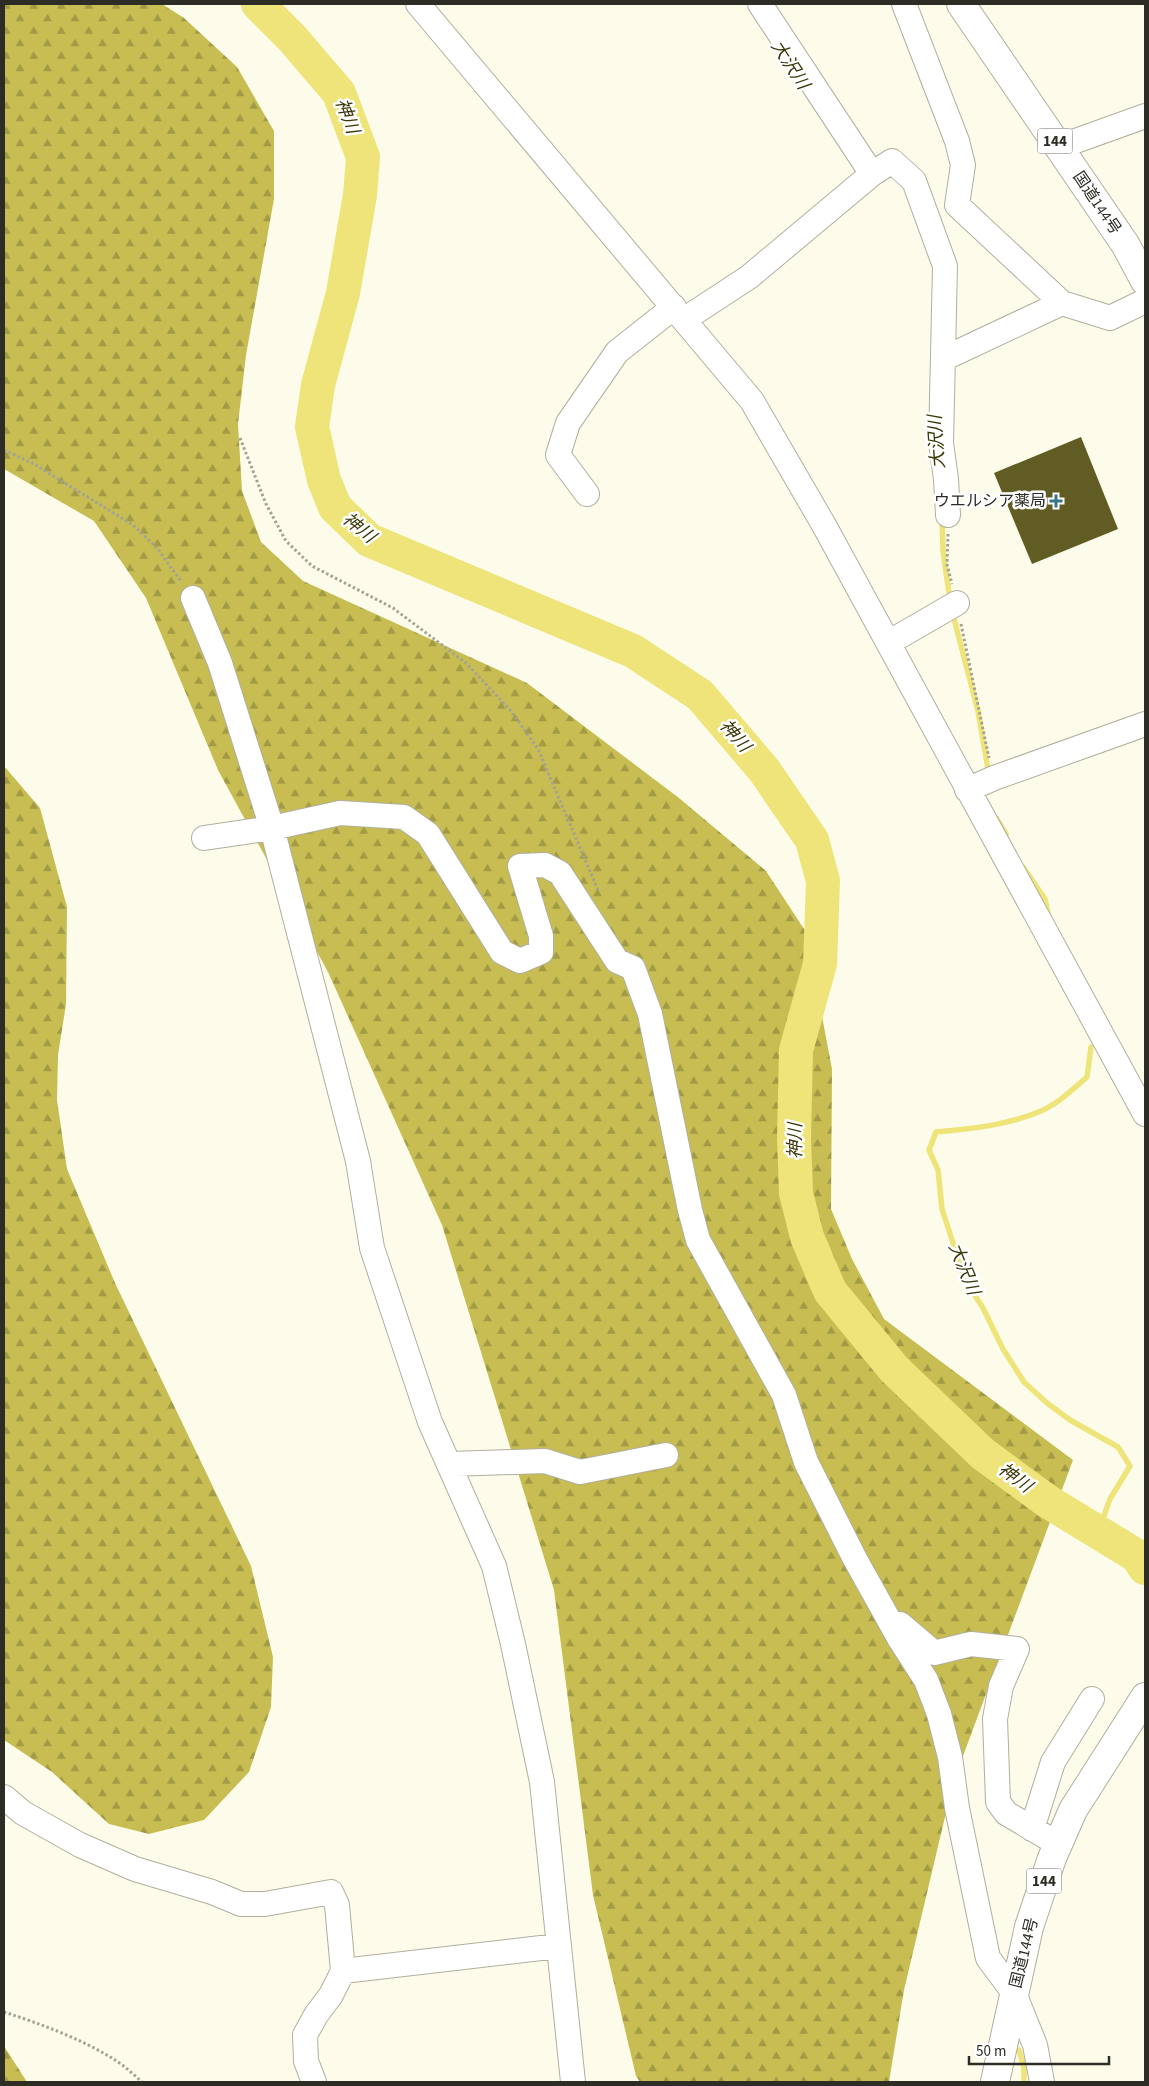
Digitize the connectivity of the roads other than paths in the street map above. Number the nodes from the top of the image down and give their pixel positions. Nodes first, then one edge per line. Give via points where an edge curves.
1 (418, 4) edge
2 (760, 4) edge
3 (904, 4) edge
4 (961, 4) edge
5 (1145, 116) edge
6 (1059, 147) junction
7 (872, 174) junction
8 (1145, 281) edge
9 (1145, 301) edge
10 (1062, 303) junction
11 (680, 313) junction
12 (944, 359) junction
13 (587, 494) dead end
14 (948, 515) road end
15 (193, 598) road end
16 (952, 605) road end
17 (888, 644) junction
18 (1145, 725) edge
19 (967, 790) junction
20 (272, 828) junction
21 (204, 838) dead end
22 (1145, 1114) edge
23 (666, 1455) dead end
24 (450, 1464) junction
25 (884, 1610) junction
26 (1144, 1698) edge
27 (1092, 1699) dead end
28 (4, 1797) edge
29 (1032, 1829) junction
30 (1058, 1844) junction
31 (558, 1946) junction
32 (343, 1971) junction
33 (1014, 1993) junction
34 (314, 2082) edge
35 (573, 2082) edge
36 (995, 2082) edge
37 (1042, 2082) edge

1 - 11 street
2 - 7 street
3 - 10 street via 958,141 963,165 957,205
4 - 6 highway, 国道144号 / 144
5 - 6 street
6 - 8 highway, 国道144号 / 144
7 - 11 street via 749,277
7 - 12 street via 892,161 914,181 946,266
9 - 10 street via 1110,318
10 - 12 street
11 - 13 street via 617,352 568,422 558,455
11 - 17 street via 752,400
12 - 14 street via 941,443
15 - 20 street via 220,663
16 - 17 street
17 - 19 street
18 - 19 street
19 - 22 street
20 - 21 street
20 - 24 street via 358,1161 372,1248 430,1422
20 - 25 street via 340,813 404,817 428,834 502,952 520,961 541,952 541,936 520,866 545,865 560,873 617,961 633,968 650,1014 698,1240 784,1395 806,1462
23 - 24 street via 580,1472 545,1461
24 - 31 street via 494,1566 513,1644 542,1782
25 - 29 street via 934,1654 971,1644 1017,1649 1001,1686 996,1719 998,1802 1006,1813
25 - 33 street via 926,1680 939,1714 988,1958
26 - 30 highway, 国道144号 / 144 via 1073,1810
27 - 29 street via 1053,1762
28 - 32 street via 23,1813 80,1845 135,1869 241,1904 265,1904 331,1892 337,1905
29 - 30 street
30 - 33 highway, 国道144号 / 144 via 1029,1927
31 - 32 street
31 - 35 street
32 - 34 street via 305,2035 306,2061
33 - 36 highway, 国道144号 / 144
33 - 37 street via 1035,2045

